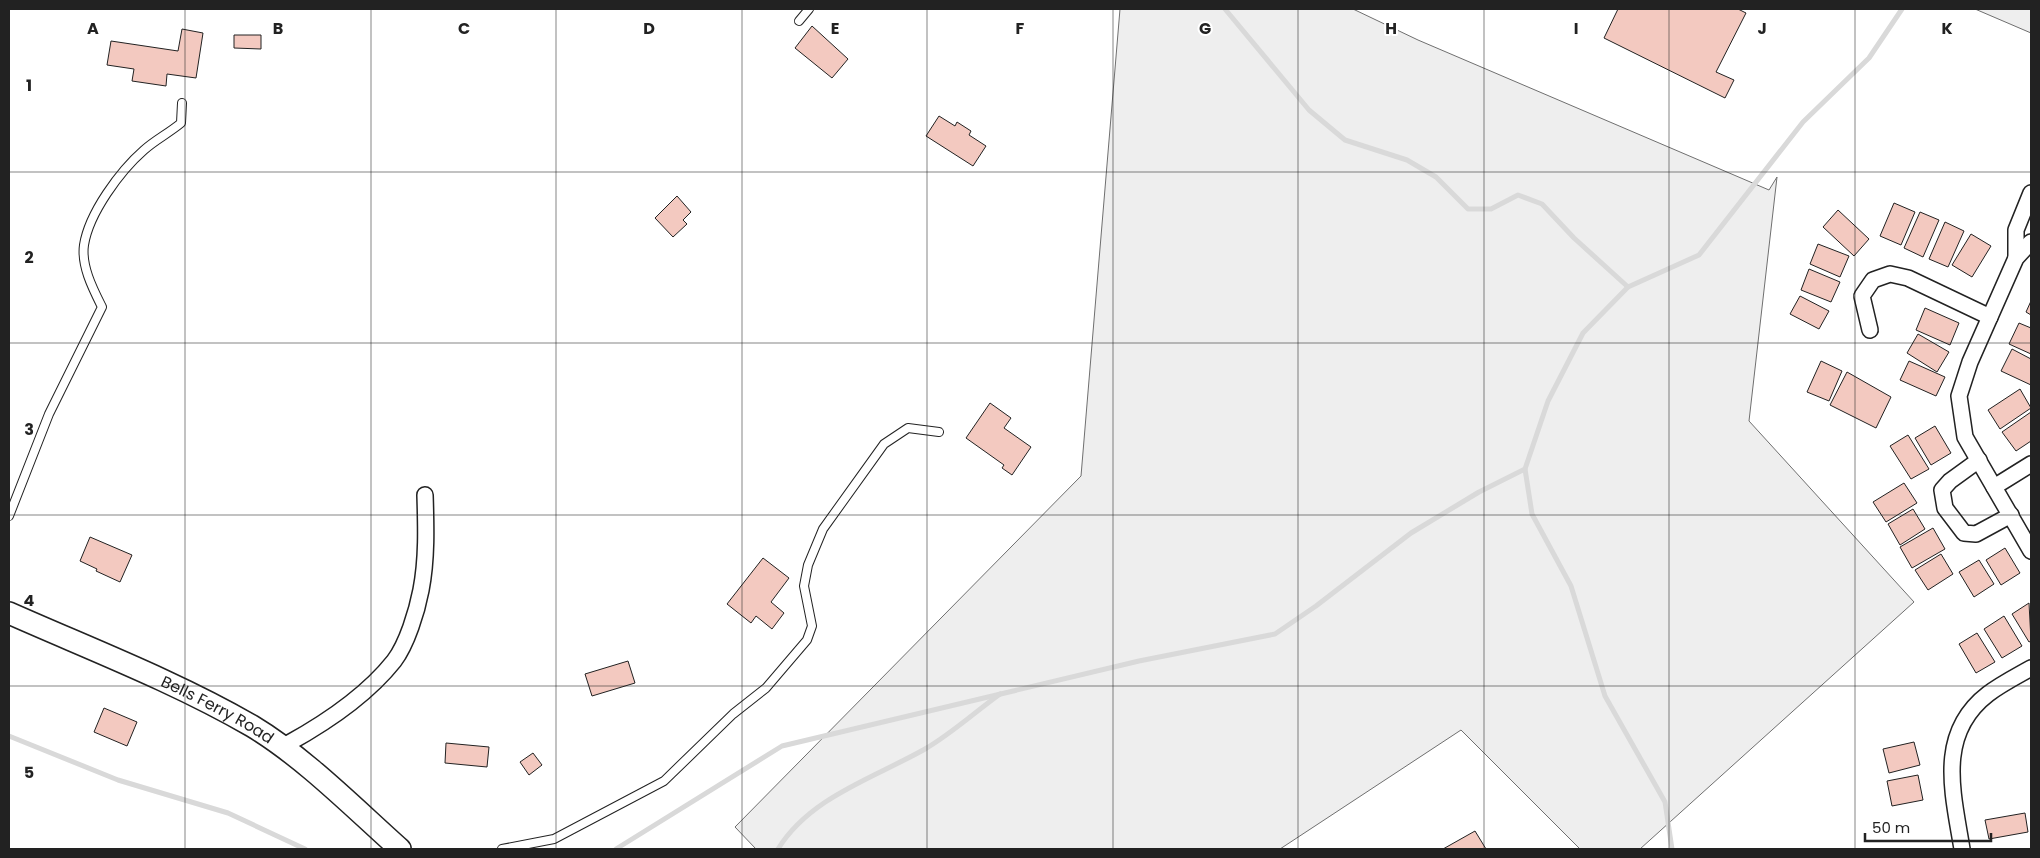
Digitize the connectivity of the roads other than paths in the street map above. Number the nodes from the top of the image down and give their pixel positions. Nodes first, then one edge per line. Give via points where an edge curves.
1 (809, 9) edge
2 (799, 22) dead end
3 (182, 102) dead end
4 (2031, 193) edge
5 (2031, 242) edge
6 (2016, 258) junction
7 (1990, 317) junction
8 (1870, 330) dead end
9 (939, 432) dead end
10 (1979, 460) junction
11 (2031, 464) edge
12 (1994, 487) junction
13 (425, 495) dead end
14 (2011, 515) junction
15 (9, 516) edge
16 (2031, 551) edge
17 (9, 613) edge
18 (2031, 668) edge
19 (283, 749) junction
20 (400, 849) edge
21 (502, 849) edge
22 (1962, 849) edge

1 - 2 lane
3 - 15 lane via 181,123 127,166 96,211 84,246 88,277 102,307 49,414
4 - 6 street via 2016,230
5 - 6 street
6 - 7 street
7 - 8 street via 1908,278 1890,274 1873,280 1862,296
7 - 10 street via 1959,396 1965,437
9 - 21 lane via 908,428 884,444 823,529 808,565 804,586 812,626 807,640 766,688 733,714 664,781 554,839
10 - 12 street
10 - 14 street via 1942,490 1945,508 1964,533 1976,534
11 - 12 street
12 - 14 street
13 - 19 street via 426,542 421,589 412,624 394,660 354,700
14 - 16 street
17 - 19 main road, Bells Ferry Road via 170,684 253,727
18 - 22 street via 1988,694 1965,717 1954,744 1951,778
19 - 20 main road, Bells Ferry Road

